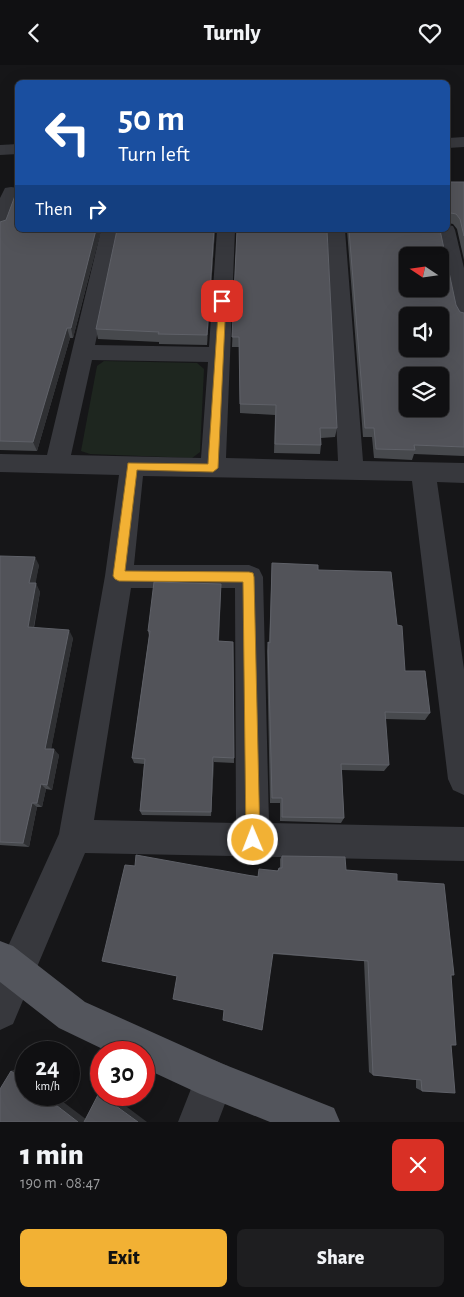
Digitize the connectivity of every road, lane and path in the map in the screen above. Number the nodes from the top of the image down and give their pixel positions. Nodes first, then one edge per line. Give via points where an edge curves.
1 (450, 143) edge
2 (464, 143) edge
3 (15, 149) edge
4 (0, 150) edge
5 (10, 192) edge
6 (0, 225) edge
7 (110, 232) edge
8 (226, 232) edge
9 (336, 232) edge
10 (446, 232) edge
11 (464, 315) edge
12 (81, 352) junction
13 (219, 355) junction
14 (0, 463) edge
15 (57, 464) junction
16 (132, 466) junction
17 (213, 468) junction
18 (351, 470) junction
19 (423, 472) junction
20 (464, 473) edge
21 (119, 576) junction
22 (459, 712) edge
23 (464, 779) edge
24 (75, 836) junction
25 (253, 840) junction
26 (464, 845) edge
27 (7, 966) edge
28 (0, 1011) edge
29 (214, 1080) junction
30 (198, 1122) edge
31 (320, 1122) edge

1 - 2 street
3 - 4 street
5 - 6 street
7 - 12 street
8 - 13 street
9 - 18 street
10 - 11 street
12 - 13 street
12 - 15 street
13 - 17 street
14 - 15 street
15 - 16 street
16 - 17 street
16 - 21 street
17 - 18 street
18 - 19 street
19 - 20 street
19 - 22 street
21 - 24 street
21 - 25 street via 249,577
22 - 23 street
24 - 25 street
24 - 27 street
25 - 26 street
27 - 28 street
27 - 29 main road via 72,1015
29 - 30 street
29 - 31 main road

